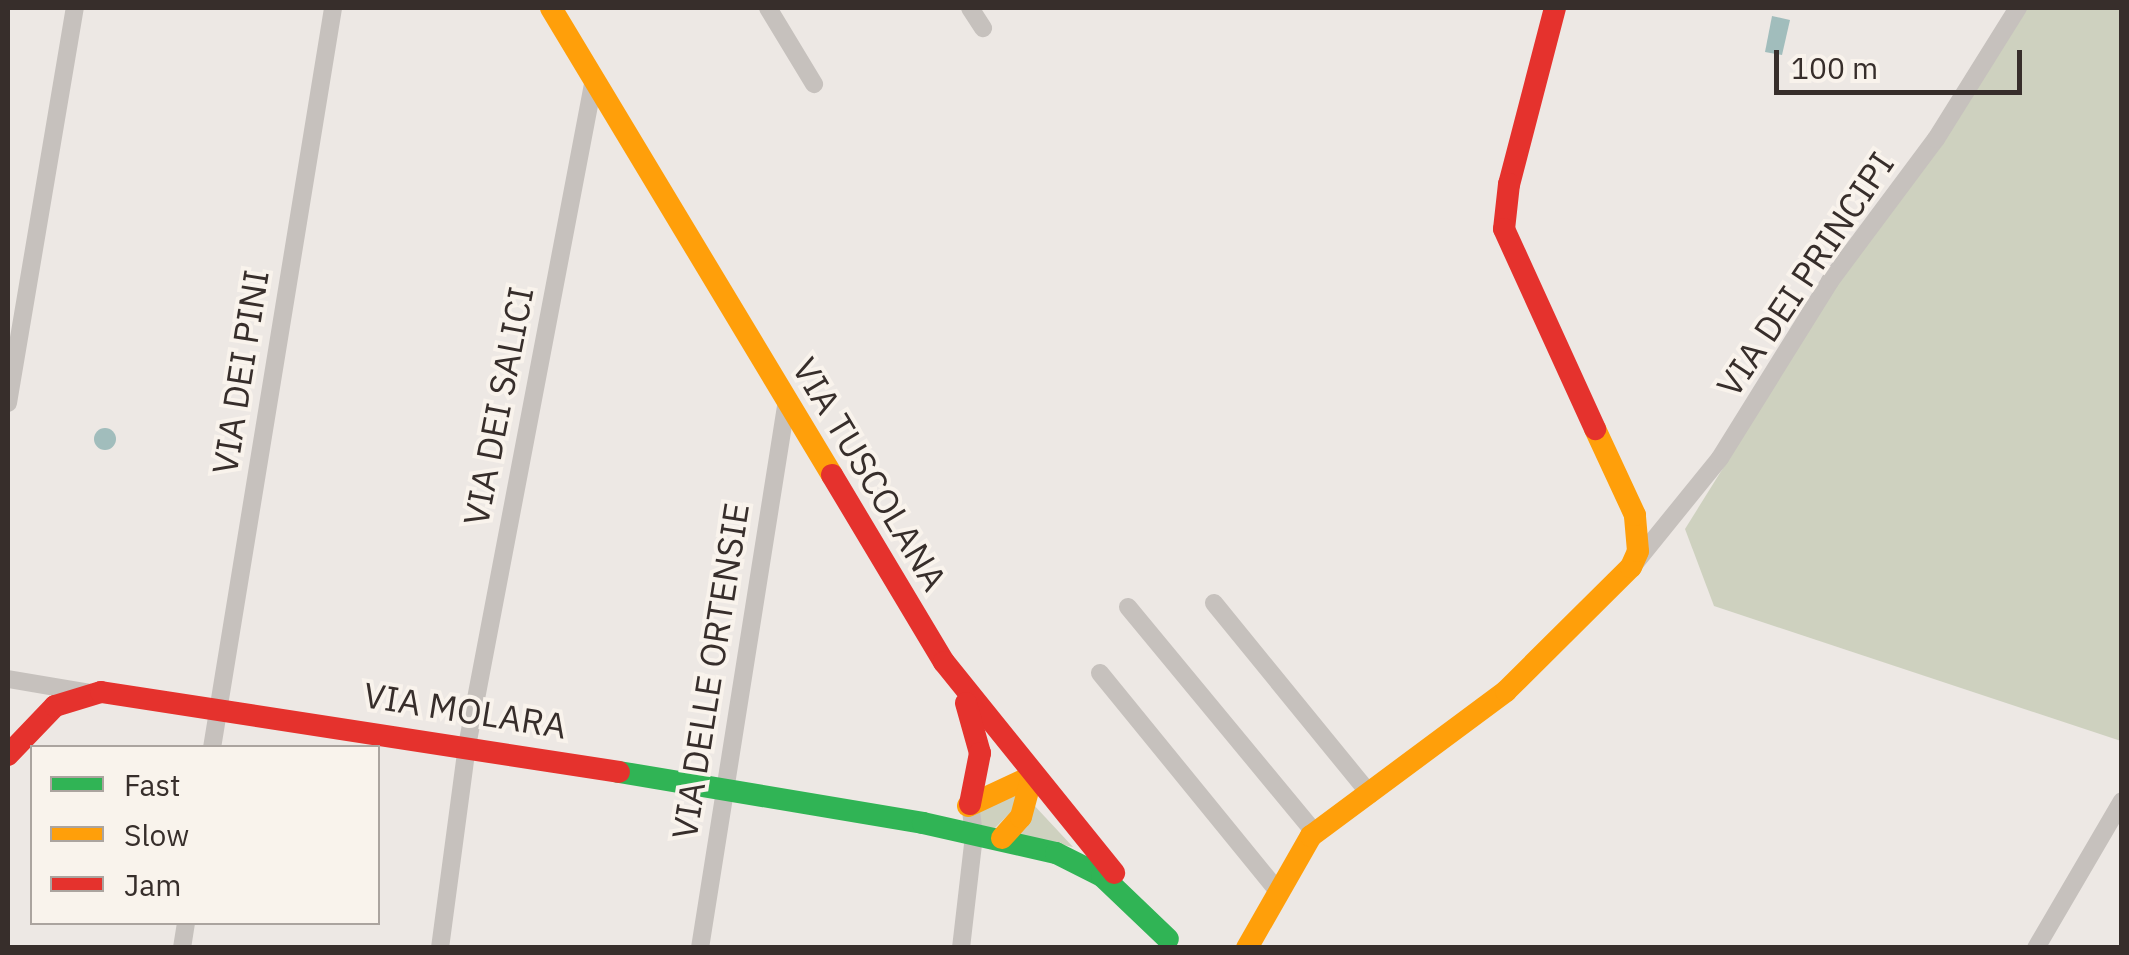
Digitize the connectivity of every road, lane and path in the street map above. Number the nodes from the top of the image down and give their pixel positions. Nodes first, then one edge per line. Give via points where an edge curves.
1 (75, 8) edge
2 (333, 8) edge
3 (551, 8) edge
4 (768, 8) edge
5 (970, 8) edge
6 (1555, 8) edge
7 (2018, 8) edge
8 (983, 28) dead end
9 (594, 79) junction
10 (814, 84) dead end
11 (8, 403) edge
12 (786, 406) junction
13 (1631, 567) junction
14 (1214, 603) dead end
15 (1128, 607) dead end
16 (1100, 674) dead end
17 (8, 680) edge
18 (961, 686) junction
19 (91, 693) junction
20 (218, 707) junction
21 (212, 745) edge
22 (467, 746) junction
23 (8, 755) edge
24 (1032, 776) junction
25 (723, 787) junction
26 (1370, 794) junction
27 (2122, 802) edge
28 (970, 804) junction
29 (932, 824) junction
30 (1315, 832) junction
31 (974, 836) junction
32 (1002, 838) junction
33 (1278, 890) junction
34 (1171, 943) edge
35 (440, 948) edge
36 (700, 948) edge
37 (961, 948) edge
38 (1247, 948) edge
39 (2036, 948) edge

1 - 11 street
2 - 20 street, VIA DEI PINI
3 - 9 street, VIA TUSCOLANA
4 - 10 street
5 - 8 street
6 - 13 street via 1506,198 1504,229 1635,515 1640,541
7 - 13 street, VIA DEI PRINCIPI via 1936,140 1836,272 1712,470
9 - 12 street, VIA TUSCOLANA
9 - 22 street, VIA DEI SALICI
12 - 18 street, VIA TUSCOLANA
12 - 25 street, VIA DELLE ORTENSIE
13 - 26 street via 1506,692
14 - 26 street
15 - 30 street
16 - 33 street
17 - 19 street
18 - 24 street, VIA TUSCOLANA
18 - 28 street via 980,754
19 - 20 street, VIA MOLARA
19 - 23 street via 42,716
20 - 21 street, VIA DEI PINI
20 - 22 street, VIA MOLARA
22 - 25 street, VIA MOLARA
22 - 35 street, VIA DEI SALICI
24 - 28 street
24 - 32 street via 1021,817
24 - 34 street, VIA TUSCOLANA
25 - 29 street, VIA MOLARA
25 - 36 street, VIA DELLE ORTENSIE
26 - 30 street
27 - 39 street
28 - 29 street
28 - 31 street
29 - 31 street, VIA MOLARA
30 - 33 street
31 - 32 street, VIA MOLARA
31 - 37 street
32 - 34 street, VIA MOLARA via 1083,864
33 - 38 street

